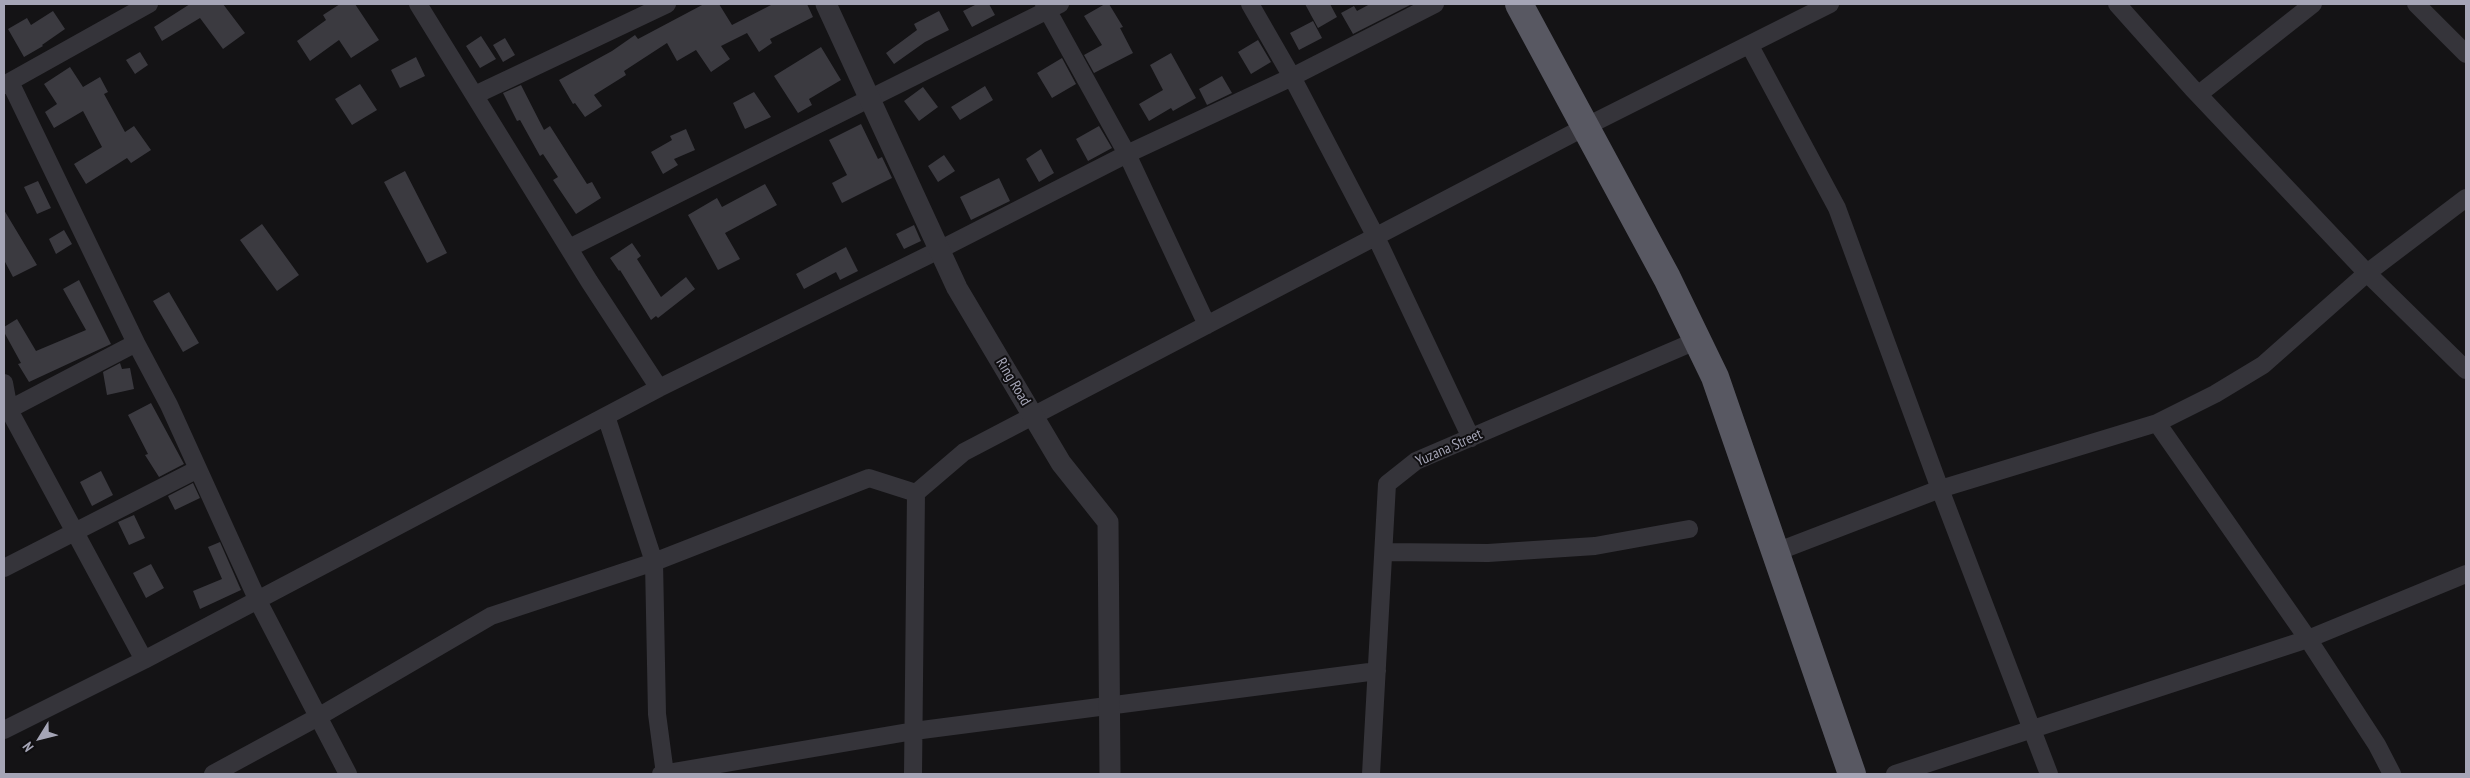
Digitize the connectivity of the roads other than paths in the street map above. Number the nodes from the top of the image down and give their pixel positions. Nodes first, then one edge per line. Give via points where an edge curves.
1 (149, 4) edge
2 (418, 4) edge
3 (667, 4) edge
4 (826, 4) edge
5 (1250, 4) edge
6 (1435, 4) edge
7 (1519, 4) edge
8 (1830, 4) edge
9 (2117, 4) edge
10 (2313, 4) edge
11 (2416, 4) edge
12 (1050, 6) edge
13 (1750, 46) junction
14 (2466, 54) edge
15 (1292, 77) junction
16 (7, 84) edge
17 (2199, 94) junction
18 (474, 95) junction
19 (869, 98) junction
20 (1584, 127) junction
21 (1126, 154) junction
22 (2466, 198) edge
23 (1376, 237) junction
24 (569, 248) junction
25 (939, 250) junction
26 (2367, 273) junction
27 (1207, 326) junction
28 (1698, 340) junction
29 (136, 343) junction
30 (2466, 370) edge
31 (4, 383) edge
32 (659, 388) junction
33 (6, 411) edge
34 (606, 416) junction
35 (1033, 417) junction
36 (2157, 423) junction
37 (1470, 438) junction
38 (198, 469) junction
39 (1940, 489) junction
40 (916, 493) junction
41 (1689, 529) dead end
42 (74, 531) junction
43 (1384, 552) junction
44 (1776, 552) junction
45 (654, 562) junction
46 (4, 568) edge
47 (2466, 574) edge
48 (258, 601) junction
49 (2308, 640) junction
50 (144, 660) junction
51 (1377, 671) junction
52 (1109, 706) junction
53 (318, 717) junction
54 (2032, 729) junction
55 (4, 730) edge
56 (914, 731) junction
57 (213, 774) edge
58 (348, 774) edge
59 (664, 774) edge
60 (913, 774) edge
61 (1110, 774) edge
62 (1371, 774) edge
63 (1852, 774) edge
64 (1895, 774) edge
65 (2049, 774) edge
66 (2392, 774) edge

1 - 16 street
2 - 18 street
3 - 18 street
4 - 19 street, Ring Road
5 - 15 street
6 - 15 street
7 - 20 highway
8 - 13 street
9 - 17 street
10 - 17 street
11 - 14 street
12 - 19 street
12 - 21 street
13 - 20 street
13 - 39 street via 1837,208
15 - 21 street
15 - 23 street
16 - 29 street
17 - 26 street
18 - 24 street
19 - 24 street
19 - 25 street, Ring Road
20 - 23 street
20 - 28 highway
21 - 25 street
21 - 27 street
22 - 26 street
23 - 27 street
23 - 37 street
24 - 32 street
25 - 32 street
25 - 35 street, Ring Road via 957,288
26 - 30 street
26 - 36 street via 2263,365
27 - 35 street
28 - 37 street, Yuzana Street
28 - 44 highway via 1715,377
29 - 33 street
29 - 38 street
31 - 33 street
32 - 34 street
33 - 42 street
34 - 45 street
34 - 48 street
35 - 40 street via 964,452
35 - 52 street, Ring Road via 1061,463 1108,522
36 - 39 street
36 - 49 street
37 - 43 street, Yuzana Street via 1416,462 1387,484
38 - 42 street
38 - 48 street
39 - 44 street
39 - 54 street
40 - 45 street via 869,478
40 - 56 street
41 - 43 street via 1595,546 1488,553
42 - 46 street
42 - 50 street
43 - 51 street, Yuzana Street
44 - 63 highway
45 - 53 street via 491,616
45 - 59 street via 657,714
47 - 49 street
48 - 50 street
48 - 53 street
49 - 54 street
49 - 66 street via 2377,745
50 - 55 street
51 - 52 street
51 - 62 street, Yuzana Street
52 - 56 street
52 - 61 street, Ring Road
53 - 57 street
53 - 58 street
54 - 64 street
54 - 65 street
56 - 59 street
56 - 60 street

